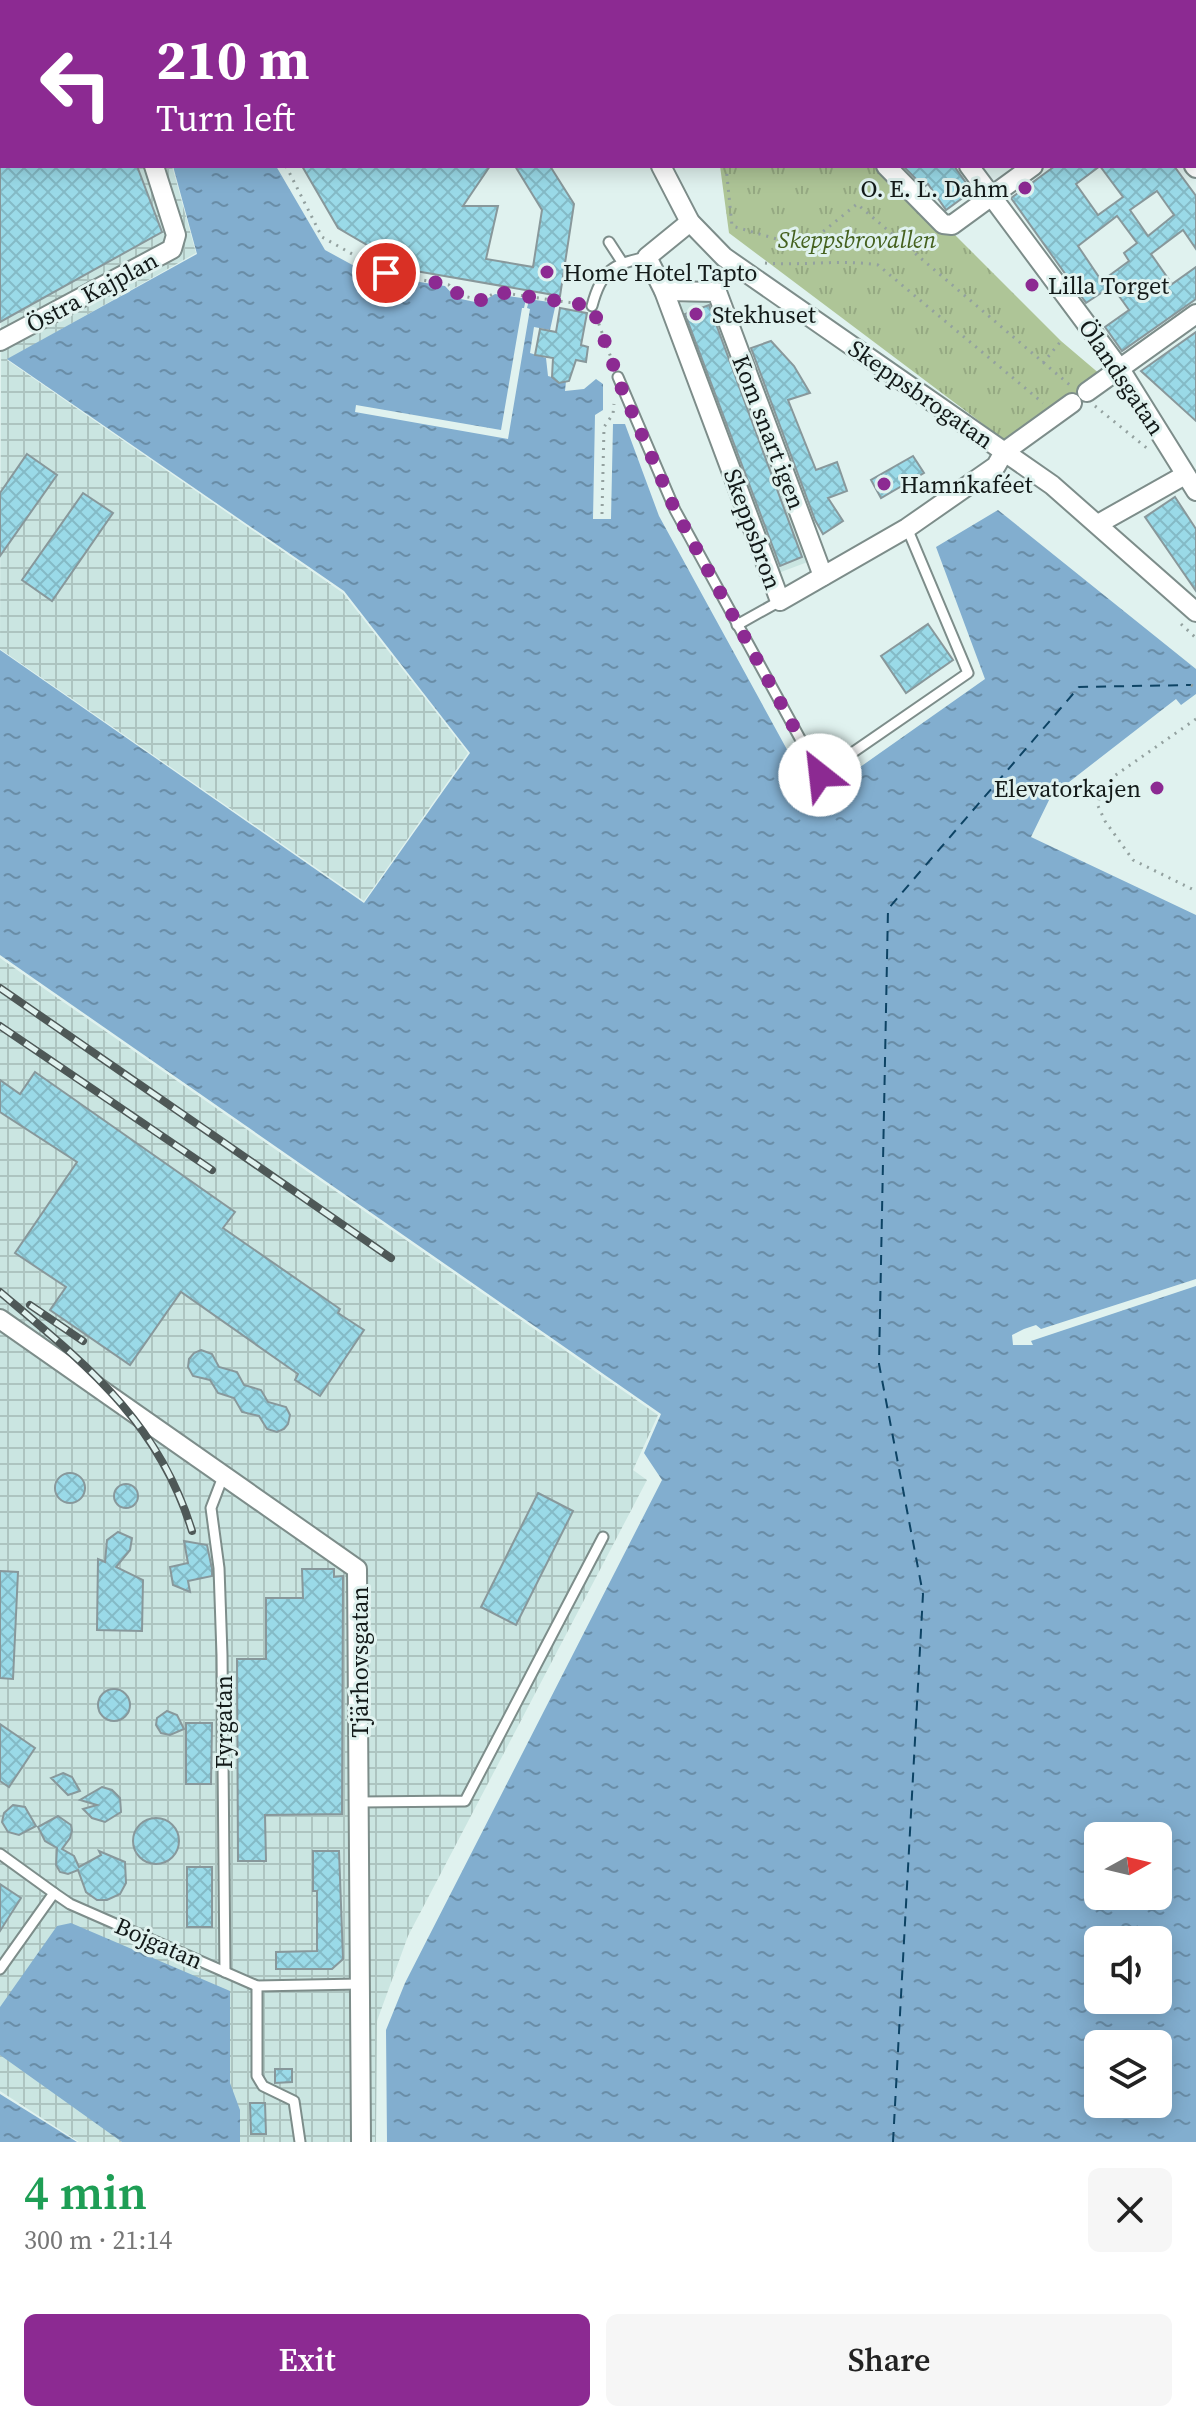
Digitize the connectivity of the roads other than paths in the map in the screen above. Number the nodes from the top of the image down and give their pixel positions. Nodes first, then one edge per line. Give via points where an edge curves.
1 (155, 168) edge
2 (662, 168) edge
3 (888, 168) edge
4 (970, 168) edge
5 (1030, 168) edge
6 (991, 196) junction
7 (690, 222) junction
8 (609, 242) dead end
9 (647, 257) junction
10 (622, 262) junction
11 (664, 291) junction
12 (592, 306) road end
13 (1196, 314) edge
14 (0, 341) edge
15 (1120, 369) junction
16 (618, 377) road end
17 (1004, 452) junction
18 (1185, 475) junction
19 (1196, 491) edge
20 (1098, 524) junction
21 (907, 528) junction
22 (823, 576) junction
23 (780, 601) junction
24 (1196, 612) edge
25 (737, 625) junction
26 (0, 1319) edge
27 (224, 1474) junction
28 (603, 1537) dead end
29 (360, 1802) junction
30 (0, 1854) edge
31 (54, 1893) junction
32 (0, 1969) edge
33 (225, 1972) junction
34 (359, 1984) junction
35 (257, 1986) junction
36 (300, 2142) edge
37 (361, 2142) edge

1 - 14 street, Östra Kajplan via 176,235 172,249
2 - 7 street, Skeppsbrogatan
3 - 6 street via 948,224
4 - 6 street, Ölandsgatan
5 - 6 street
6 - 15 street, Ölandsgatan
7 - 9 street
7 - 17 street, Skeppsbrogatan via 724,257
8 - 10 lane
9 - 10 lane
9 - 11 street, Skeppsbron
10 - 12 lane via 598,282
11 - 22 street, Kom snart igen via 717,292
11 - 23 street, Skeppsbron
13 - 15 street, Skeppsbron
15 - 17 street, Skeppsbron
15 - 18 street, Ölandsgatan
16 - 25 lane via 675,510
17 - 20 street, Skeppsbrogatan
17 - 21 street, Skeppsbron via 996,466
18 - 19 street, Ölandsgatan
18 - 20 street
20 - 24 street, Skeppsbrogatan
21 - 22 street, Skeppsbron
21 - 25 lane via 968,673 820,775
22 - 23 street, Skeppsbron
23 - 25 lane
26 - 27 street, Tjärhovsgatan
27 - 29 street, Tjärhovsgatan via 357,1569
27 - 33 lane, Fyrgatan via 211,1510 222,1655
28 - 29 lane via 465,1801
29 - 34 street, Tjärhovsgatan
30 - 31 lane, Bojgatan
31 - 32 lane
31 - 33 lane, Bojgatan
33 - 35 lane, Bojgatan
34 - 35 lane, Bojgatan
34 - 37 street, Tjärhovsgatan
35 - 36 lane via 257,2076 263,2086 294,2101

